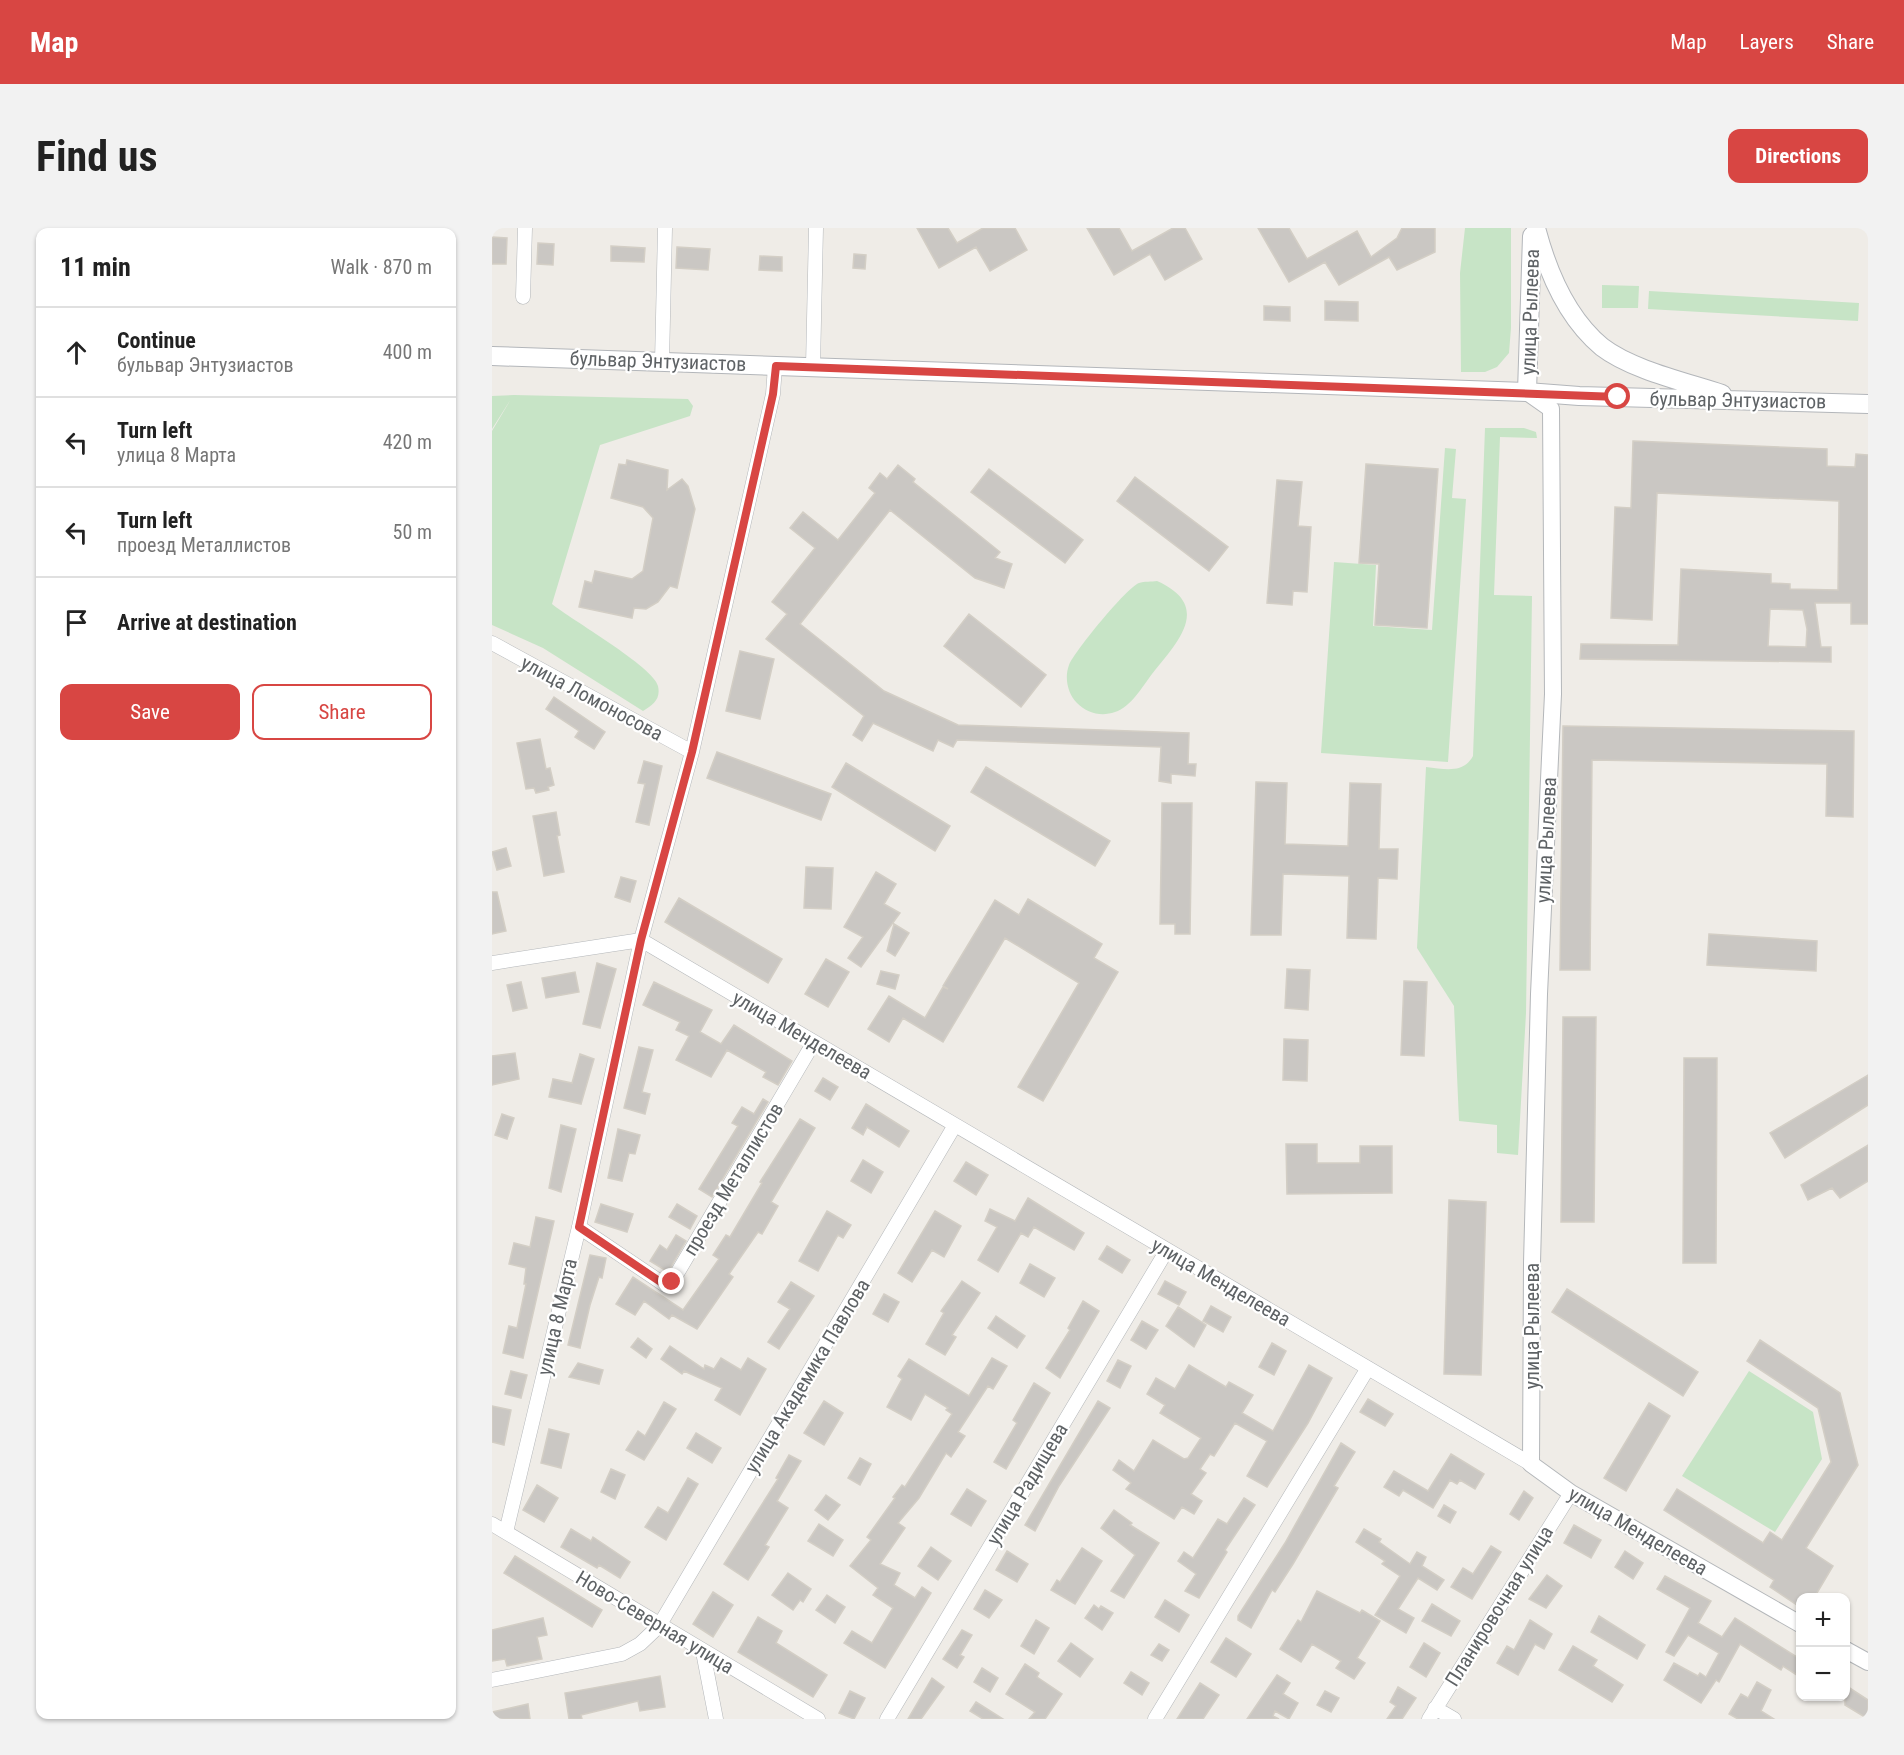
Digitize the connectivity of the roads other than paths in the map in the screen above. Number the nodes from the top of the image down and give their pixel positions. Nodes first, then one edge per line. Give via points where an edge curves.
1 (525, 228) edge
2 (665, 228) edge
3 (816, 228) edge
4 (1534, 228) edge
5 (524, 297) dead end
6 (492, 356) edge
7 (662, 362) junction
8 (776, 366) junction
9 (813, 366) junction
10 (1527, 392) junction
11 (1741, 400) junction
12 (1868, 404) edge
13 (492, 643) edge
14 (692, 752) junction
15 (641, 940) junction
16 (492, 963) edge
17 (814, 1042) junction
18 (955, 1125) junction
19 (579, 1227) junction
20 (1167, 1250) junction
21 (1368, 1368) junction
22 (1531, 1464) junction
23 (1571, 1493) junction
24 (492, 1524) edge
25 (506, 1532) junction
26 (1796, 1622) edge
27 (659, 1626) junction
28 (703, 1652) junction
29 (1850, 1653) edge
30 (1868, 1662) edge
31 (492, 1680) edge
32 (1432, 1713) edge
33 (716, 1719) edge
34 (818, 1719) edge
35 (887, 1719) edge
36 (1155, 1719) edge
37 (1454, 1719) edge

1 - 5 street
2 - 7 street
3 - 9 street
4 - 10 main road, улица Рылеева
4 - 11 main road via 1560,292 1577,319 1602,346 1656,372
6 - 7 main road, бульвар Энтузиастов
7 - 8 main road, бульвар Энтузиастов
8 - 9 main road, бульвар Энтузиастов
8 - 14 street, улица 8 Марта via 773,394
9 - 10 main road, бульвар Энтузиастов
10 - 11 main road, бульвар Энтузиастов
10 - 22 street, улица Рылеева via 1551,409 1553,673 1539,994
11 - 12 main road, бульвар Энтузиастов
13 - 14 street, улица Ломоносова
14 - 15 street, улица 8 Марта
15 - 16 street
15 - 17 street, улица Менделеева
15 - 19 street, улица 8 Марта
17 - 18 street, улица Менделеева
17 - 19 street, проезд Металлистов via 672,1282 665,1285
18 - 20 street, улица Менделеева
18 - 27 street, улица Академика Павлова
19 - 25 street, улица 8 Марта
20 - 21 street, улица Менделеева
20 - 35 street, улица Радищева
21 - 22 street, улица Менделеева
21 - 36 street
22 - 23 street, улица Менделеева
23 - 26 street, улица Менделеева
23 - 32 street, Планировочная улица
24 - 25 street, Ново-Северная улица
25 - 27 street, Ново-Северная улица
27 - 28 street, Ново-Северная улица
27 - 31 street, улица Академика Павлова via 622,1654
28 - 33 street
28 - 34 street, Ново-Северная улица
29 - 30 street
32 - 37 street

